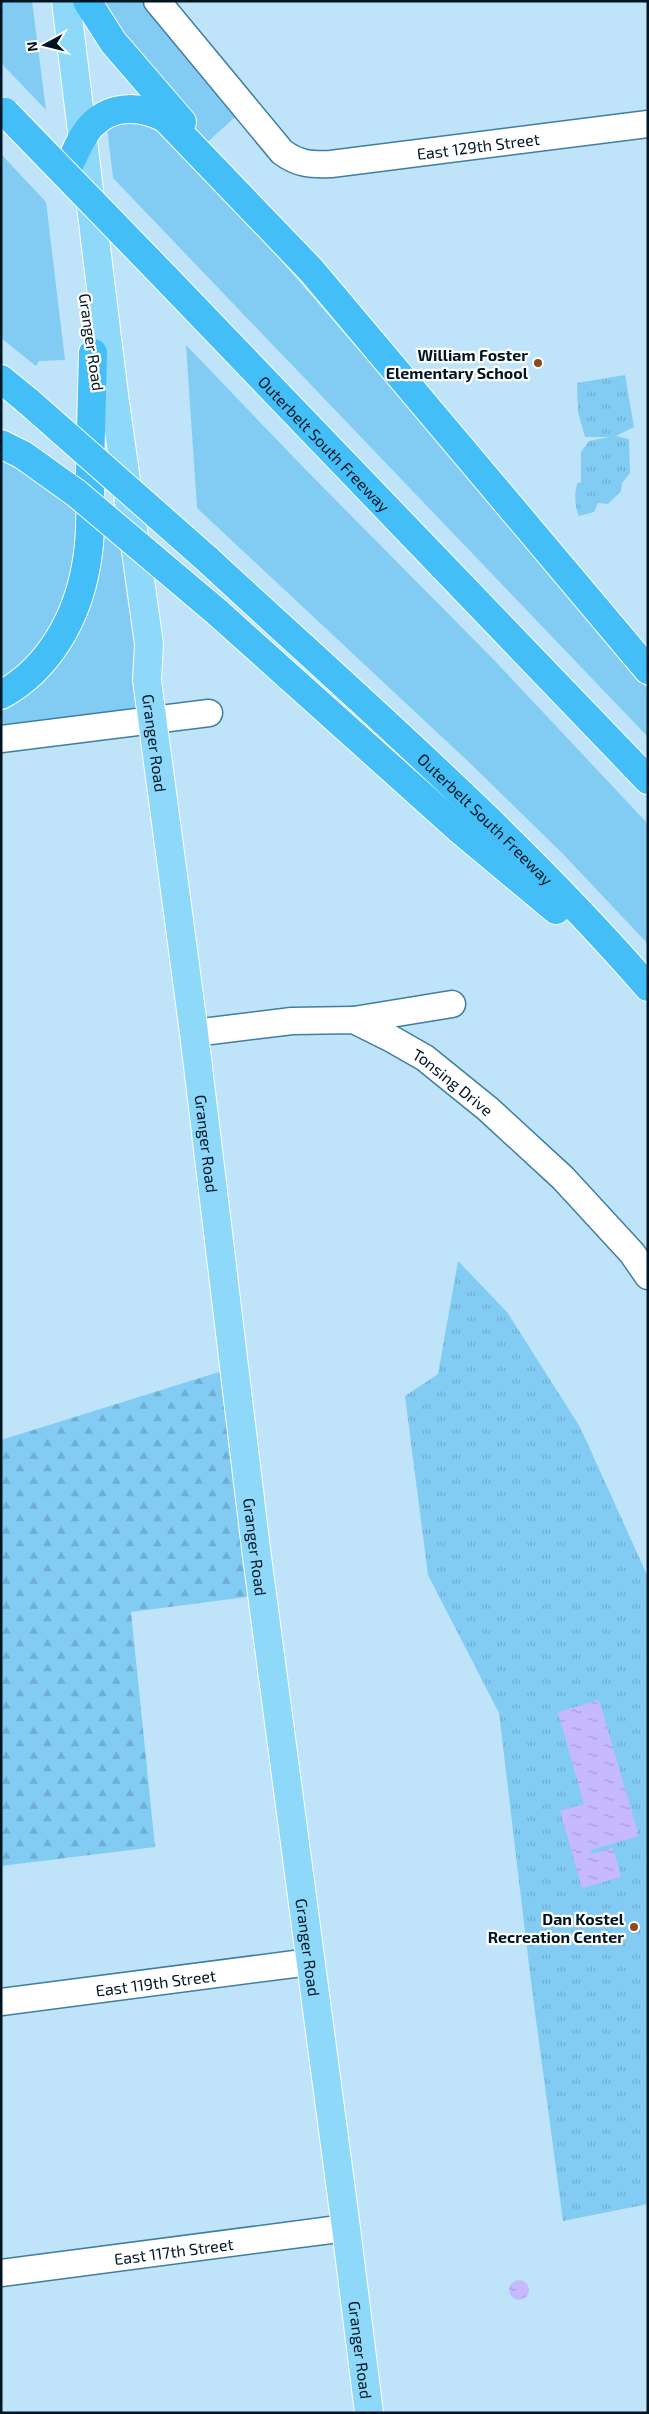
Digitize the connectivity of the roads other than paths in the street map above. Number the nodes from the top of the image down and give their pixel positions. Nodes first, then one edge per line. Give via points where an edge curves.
1 (49, 1) edge
2 (66, 1) edge
3 (88, 1) edge
4 (157, 1) edge
5 (3, 110) edge
6 (648, 124) edge
7 (84, 136) junction
8 (69, 165) junction
9 (249, 204) junction
10 (92, 354) junction
11 (1, 379) edge
12 (12, 449) edge
13 (648, 670) edge
14 (147, 680) junction
15 (1, 695) edge
16 (209, 713) dead end
17 (153, 720) junction
18 (1, 739) edge
19 (648, 780) edge
20 (642, 981) edge
21 (452, 1004) dead end
22 (354, 1020) junction
23 (194, 1033) junction
24 (648, 1276) edge
25 (310, 1962) junction
26 (1, 2002) edge
27 (346, 2228) junction
28 (1, 2273) edge
29 (369, 2413) edge

1 - 8 main road, Granger Road
2 - 7 main road, Granger Road
3 - 9 highway via 113,42
4 - 6 street, East 129th Street via 282,152 292,160 309,165
5 - 19 highway, Outerbelt South Freeway, bridge
7 - 8 highway
7 - 9 highway via 92,125 113,112 142,109 154,113 166,119
7 - 14 main road, Granger Road via 114,395 149,644
8 - 10 main road, Granger Road
9 - 13 highway via 317,278
10 - 14 main road, Granger Road via 134,645
10 - 15 highway via 89,532 82,586 63,632 46,658 30,676
11 - 20 highway, Outerbelt South Freeway, bridge via 207,559 439,773 534,866
12 - 20 highway, bridge via 76,493 217,612 467,836
14 - 17 main road, Granger Road
16 - 17 street
17 - 18 street
17 - 23 main road, Granger Road
21 - 22 street
22 - 23 street, Tonsing Drive via 292,1020
22 - 24 street, Tonsing Drive via 425,1058 488,1109 564,1178 632,1253
23 - 25 main road, Granger Road
25 - 26 street, East 119th Street
25 - 27 main road, Granger Road
27 - 28 street, East 117th Street
27 - 29 main road, Granger Road

